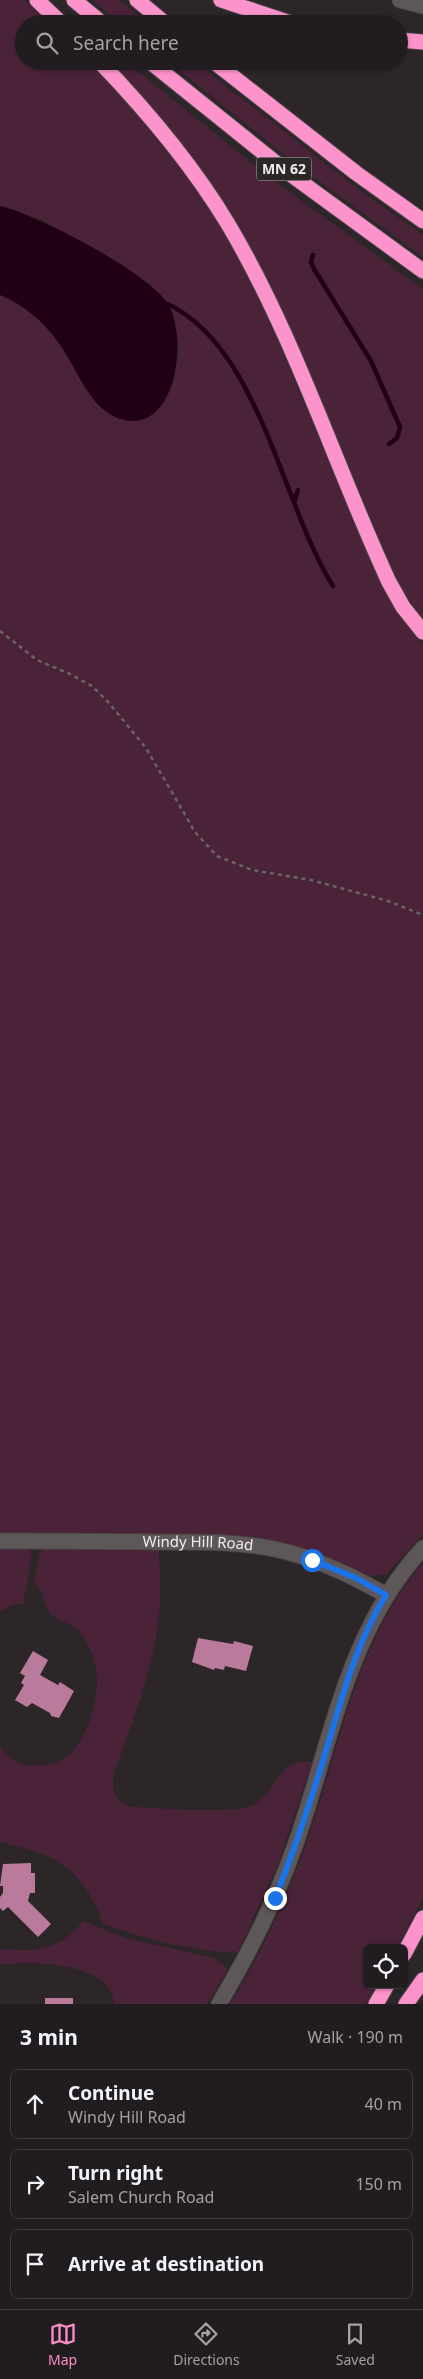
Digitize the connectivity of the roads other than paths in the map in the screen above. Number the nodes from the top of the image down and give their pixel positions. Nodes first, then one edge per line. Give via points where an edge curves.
1 (38, 0) edge
2 (74, 0) edge
3 (137, 0) edge
4 (221, 0) edge
5 (400, 0) edge
6 (423, 6) edge
7 (53, 15) edge
8 (92, 15) edge
9 (155, 15) edge
10 (267, 15) edge
11 (408, 41) edge
12 (423, 42) edge
13 (107, 70) edge
14 (160, 70) edge
15 (224, 70) edge
16 (423, 221) edge
17 (423, 271) edge
18 (423, 632) edge
19 (0, 1540) edge
20 (423, 1548) edge
21 (386, 1595) junction
22 (423, 1918) edge
23 (408, 1946) edge
24 (423, 1980) edge
25 (385, 1989) edge
26 (219, 2004) edge
27 (376, 2004) edge
28 (406, 2004) edge

1 - 7 highway
2 - 8 highway
3 - 9 highway
4 - 10 highway
5 - 6 street
11 - 12 highway
13 - 18 highway via 181,156 237,240 292,351 389,582
14 - 17 highway, MN 62 via 286,171
15 - 16 highway, MN 62
19 - 21 street, Windy Hill Road via 256,1545 327,1565
20 - 21 street
21 - 26 street via 352,1668 288,1865 255,1940
22 - 23 highway
24 - 28 highway
25 - 27 highway

